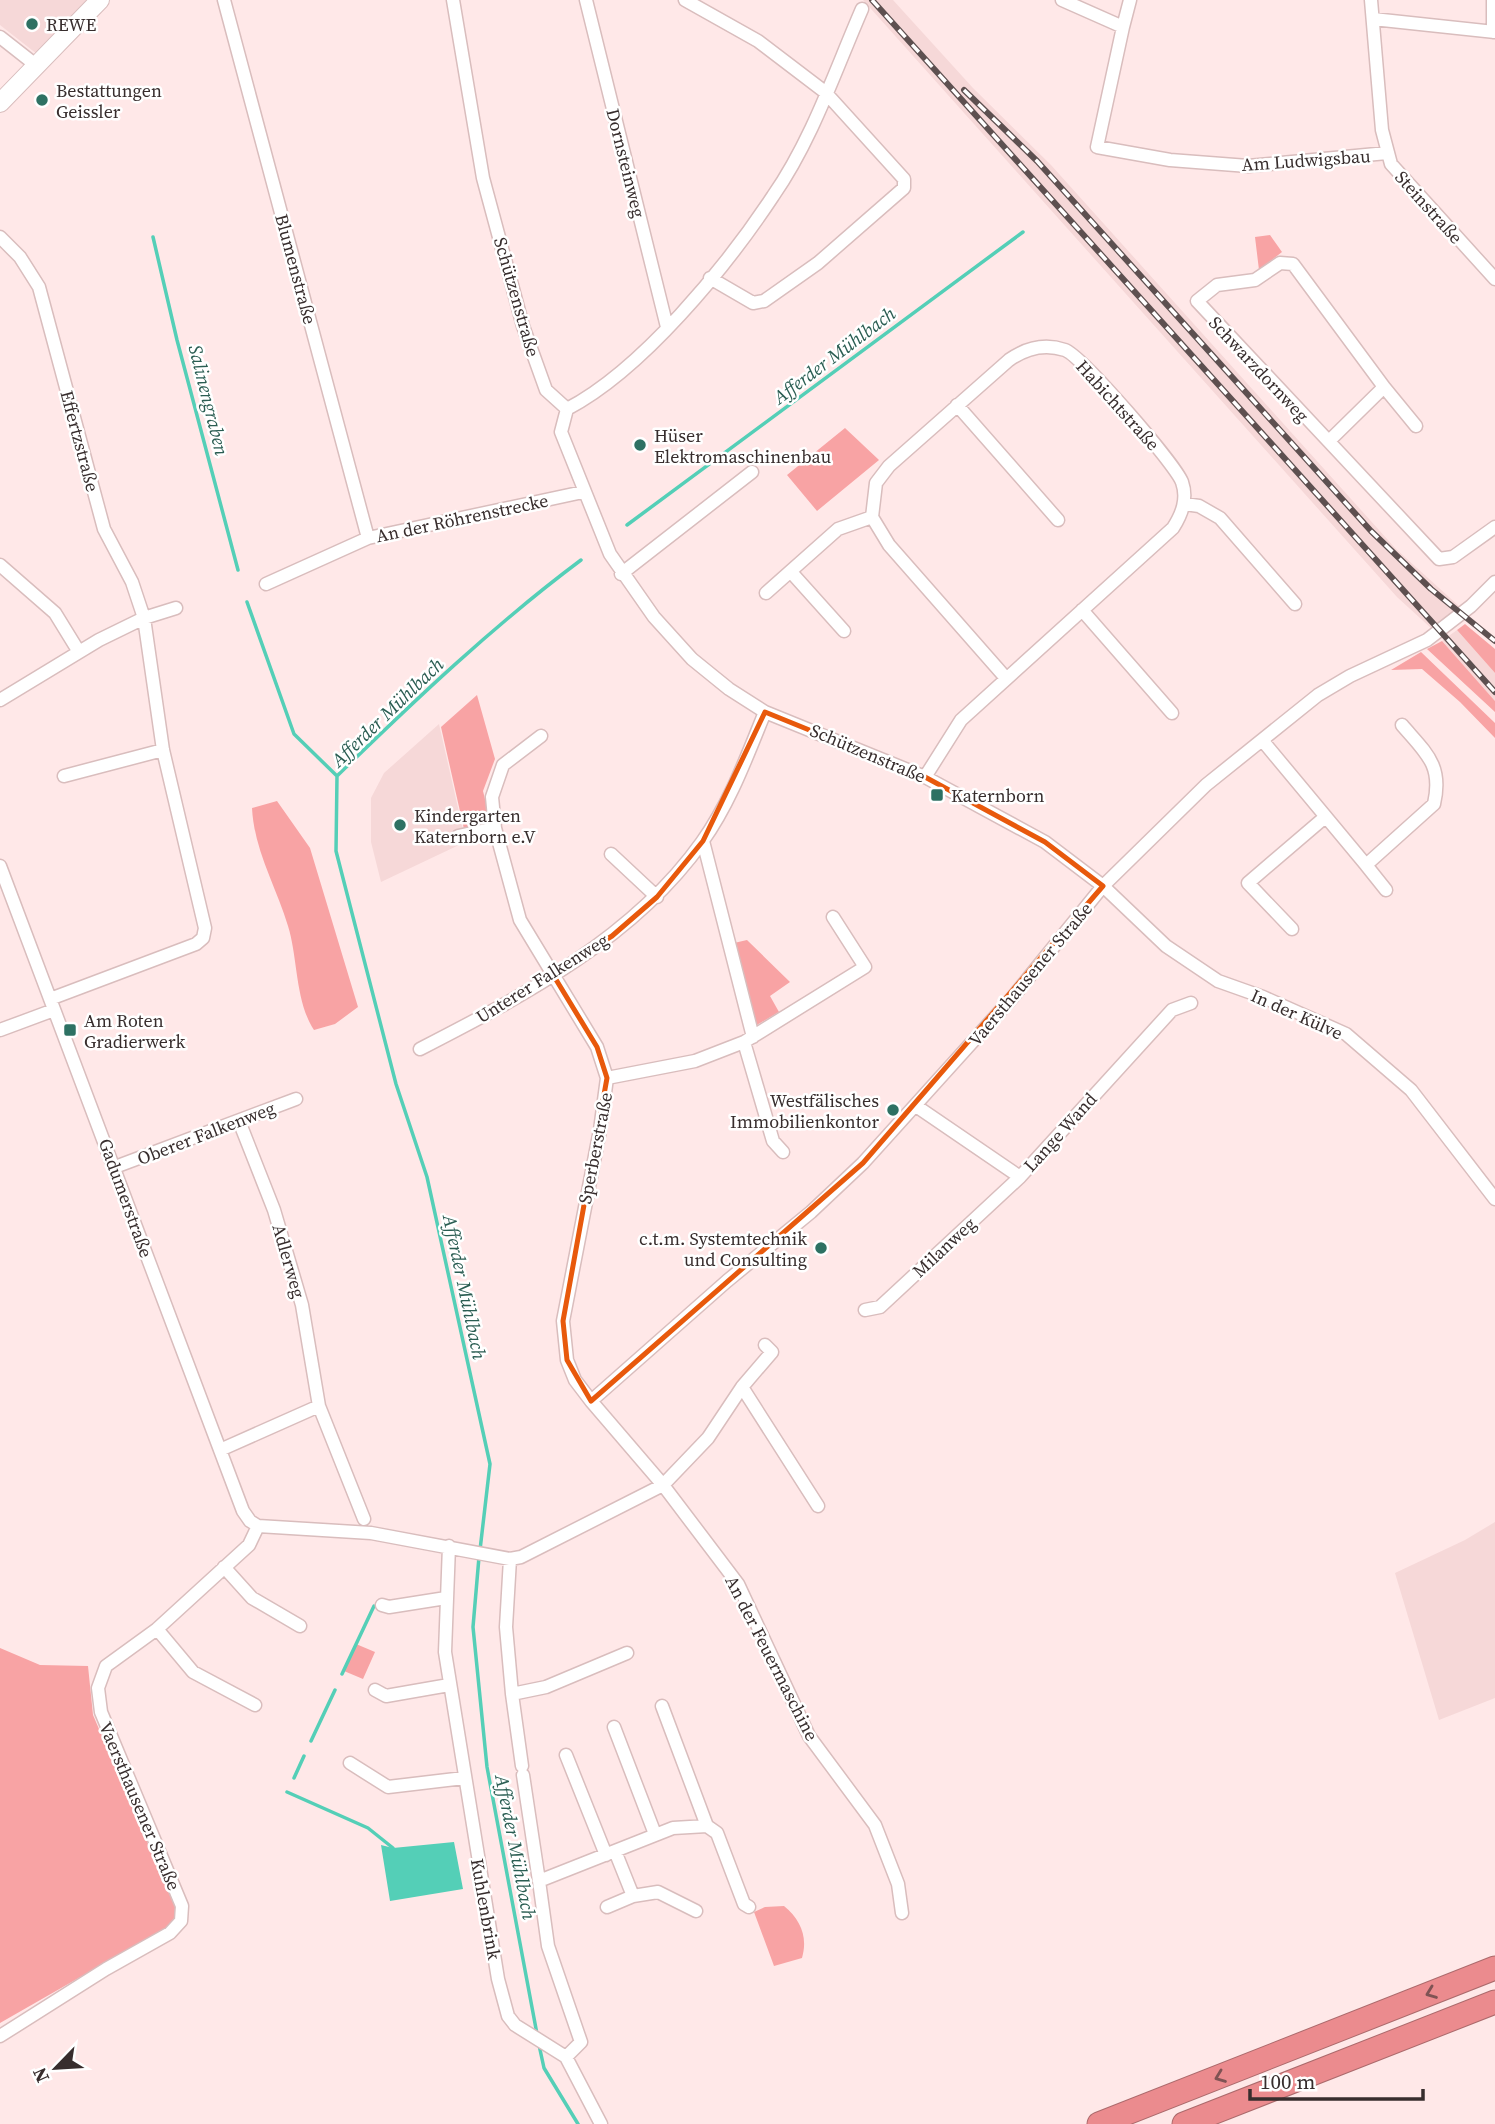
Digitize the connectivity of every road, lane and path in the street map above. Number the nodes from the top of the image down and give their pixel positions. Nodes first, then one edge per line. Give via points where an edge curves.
1 (100, 0) edge
2 (224, 0) edge
3 (453, 0) edge
4 (586, 0) edge
5 (685, 0) edge
6 (1062, 0) edge
7 (1129, 0) edge
8 (1371, 0) edge
9 (1493, 0) edge
10 (862, 9) dead end
11 (1373, 19) junction
12 (1123, 27) junction
13 (1494, 32) edge
14 (0, 37) edge
15 (37, 66) junction
16 (825, 92) junction
17 (0, 103) edge
18 (1387, 153) junction
19 (0, 237) edge
20 (710, 278) junction
21 (1495, 279) edge
22 (667, 327) junction
23 (1384, 387) junction
24 (957, 405) junction
25 (567, 409) junction
26 (1416, 426) dead end
27 (1329, 440) junction
28 (752, 472) dead end
29 (583, 492) junction
30 (1185, 504) junction
31 (872, 517) junction
32 (1058, 520) dead end
33 (1495, 527) edge
34 (368, 538) junction
35 (0, 565) edge
36 (791, 572) junction
37 (621, 573) junction
38 (1495, 582) edge
39 (266, 584) dead end
40 (766, 593) dead end
41 (1295, 604) dead end
42 (176, 608) dead end
43 (1082, 610) junction
44 (144, 618) junction
45 (844, 631) dead end
46 (79, 652) junction
47 (1005, 677) junction
48 (0, 700) edge
49 (765, 712) junction
50 (1172, 713) dead end
51 (1402, 725) dead end
52 (541, 736) dead end
53 (1262, 740) junction
54 (163, 750) junction
55 (64, 776) dead end
56 (925, 777) junction
57 (1324, 818) junction
58 (495, 828) junction
59 (458, 836) dead end
60 (703, 841) junction
61 (611, 854) dead end
62 (1366, 865) junction
63 (0, 866) edge
64 (1103, 886) junction
65 (1386, 890) dead end
66 (657, 897) junction
67 (834, 917) dead end
68 (1292, 929) dead end
69 (552, 973) junction
70 (1191, 1003) dead end
71 (52, 1004) junction
72 (0, 1030) edge
73 (748, 1040) junction
74 (420, 1049) dead end
75 (607, 1078) junction
76 (296, 1099) dead end
77 (916, 1106) junction
78 (239, 1121) junction
79 (783, 1152) dead end
80 (115, 1167) junction
81 (1020, 1177) junction
82 (1495, 1199) edge
83 (865, 1310) dead end
84 (765, 1345) dead end
85 (743, 1387) junction
86 (591, 1401) junction
87 (320, 1406) junction
88 (220, 1450) junction
89 (663, 1485) junction
90 (818, 1506) dead end
91 (364, 1519) dead end
92 (258, 1526) junction
93 (449, 1546) junction
94 (510, 1559) junction
95 (224, 1567) junction
96 (446, 1598) junction
97 (382, 1605) dead end
98 (300, 1626) dead end
99 (157, 1629) junction
100 (627, 1653) dead end
101 (449, 1685) junction
102 (375, 1690) dead end
103 (512, 1694) junction
104 (255, 1704) dead end
105 (662, 1706) dead end
106 (614, 1727) dead end
107 (566, 1755) dead end
108 (350, 1763) dead end
109 (464, 1777) junction
110 (707, 1826) junction
111 (655, 1835) junction
112 (610, 1853) junction
113 (539, 1881) junction
114 (633, 1896) junction
115 (607, 1907) dead end
116 (750, 1907) dead end
117 (696, 1911) dead end
118 (902, 1913) dead end
119 (1495, 1968) edge
120 (1495, 2002) edge
121 (0, 2036) edge
122 (566, 2057) junction
123 (601, 2124) edge
124 (1099, 2124) edge
125 (1184, 2124) edge

1 - 15 main road
2 - 34 street, Blumenstraße
3 - 25 street, Schützenstraße via 482,178 523,326 546,390
4 - 22 street, Dornsteinweg
5 - 16 street via 758,41
6 - 12 street
7 - 12 street
8 - 11 street, Steinstraße
9 - 13 street
10 - 16 street
11 - 13 street
11 - 18 street, Steinstraße
12 - 18 street, Am Ludwigsbau via 1097,147 1170,160 1248,166
14 - 15 street
15 - 17 main road
16 - 20 street via 774,195
16 - 20 street via 904,179 904,188 818,263 759,303
18 - 21 street, Steinstraße via 1418,196
19 - 44 street, Effertzstraße via 39,287 104,529 132,582
20 - 22 street
22 - 25 street via 611,381
23 - 26 street, Schwarzdornweg
23 - 27 street
23 - 27 street, Schwarzdornweg via 1293,264 1280,263 1255,280 1217,285 1197,301
24 - 30 street, Habichtstraße via 1019,353 1041,346 1066,351 1083,364 1176,471
24 - 31 street, Habichtstraße via 881,474 872,494
24 - 32 street
25 - 29 street, Schützenstraße via 561,432
27 - 33 street, Schwarzdornweg via 1439,559 1452,557
28 - 37 street
29 - 34 street, An der Röhrenstrecke
29 - 37 street, Schützenstraße
30 - 41 street via 1220,518
30 - 43 street via 1167,536
31 - 36 street via 838,528
31 - 47 street via 889,545
34 - 39 street, An der Röhrenstrecke
35 - 46 street via 55,613
36 - 40 street
36 - 45 street
37 - 49 street, Schützenstraße via 692,659
38 - 53 street, Vaersthausener Straße via 1427,640 1333,686
42 - 44 street
43 - 47 street
43 - 50 street
44 - 46 street
44 - 54 street
46 - 48 street
47 - 56 street via 961,720
49 - 56 street, Schützenstraße
49 - 60 street, Unterer Falkenweg via 732,789
51 - 62 street via 1437,772 1434,804
52 - 58 street, Sperberstraße via 503,765 492,797
53 - 57 street
53 - 64 street, Vaersthausener Straße via 1206,785
54 - 55 street
54 - 71 street via 204,937
56 - 64 street, Schützenstraße via 1045,842
57 - 62 street
57 - 68 street via 1248,883
58 - 59 street
58 - 69 street, Sperberstraße via 520,920
60 - 66 street, Unterer Falkenweg
60 - 73 street
61 - 66 street
62 - 65 street
63 - 71 street, Gadumerstraße
64 - 77 street, Vaersthausener Straße
64 - 82 street, In der Külve via 1190,965 1346,1034 1411,1090
66 - 69 street, Unterer Falkenweg via 612,936
67 - 73 street via 865,967
69 - 74 street, Unterer Falkenweg via 481,1018
69 - 75 street, Sperberstraße via 597,1047
70 - 81 street, Lange Wand via 1172,1010
71 - 72 street
71 - 80 street, Gadumerstraße
73 - 75 street via 695,1060
73 - 79 street via 773,1141
75 - 86 street, Sperberstraße via 563,1321 567,1360
76 - 78 street, Oberer Falkenweg
77 - 81 street, Lange Wand
77 - 86 street, Vaersthausener Straße via 823,1202
78 - 80 street, Oberer Falkenweg
78 - 87 street, Adlerweg via 274,1210 302,1305
80 - 88 street, Gadumerstraße
81 - 83 street, Milanweg via 880,1307
84 - 85 street via 772,1352
85 - 89 street via 708,1438
85 - 90 street
86 - 89 street, An der Feuermaschine
87 - 88 street
87 - 91 street, Adlerweg
88 - 92 street, Gadumerstraße via 243,1511
89 - 94 street via 534,1552
89 - 118 street, An der Feuermaschine via 738,1584 809,1736 875,1825 898,1884
92 - 93 street via 371,1533
92 - 95 street, Vaersthausener Straße via 249,1545
93 - 94 street
93 - 96 street, Kuhlenbrink
94 - 103 street via 506,1627
95 - 98 street via 252,1598
95 - 99 street, Vaersthausener Straße
96 - 97 street
96 - 101 street, Kuhlenbrink
99 - 104 street via 193,1672
99 - 121 street, Vaersthausener Straße via 106,1666 98,1688 101,1712 182,1906 181,1921 170,1933
100 - 103 street via 546,1687
101 - 102 street via 386,1696
101 - 109 street, Kuhlenbrink
103 - 113 street
105 - 110 street
106 - 111 street
107 - 112 street
108 - 109 street via 388,1787
109 - 122 street, Kuhlenbrink via 508,2016 524,2032
110 - 111 street via 673,1828
110 - 116 street via 717,1833 744,1904
111 - 112 street
112 - 113 street
112 - 114 street
113 - 122 street via 548,1946 581,2042
114 - 115 street
114 - 117 street via 658,1892
119 -> 124 highway
120 - 125 highway
122 - 123 street

